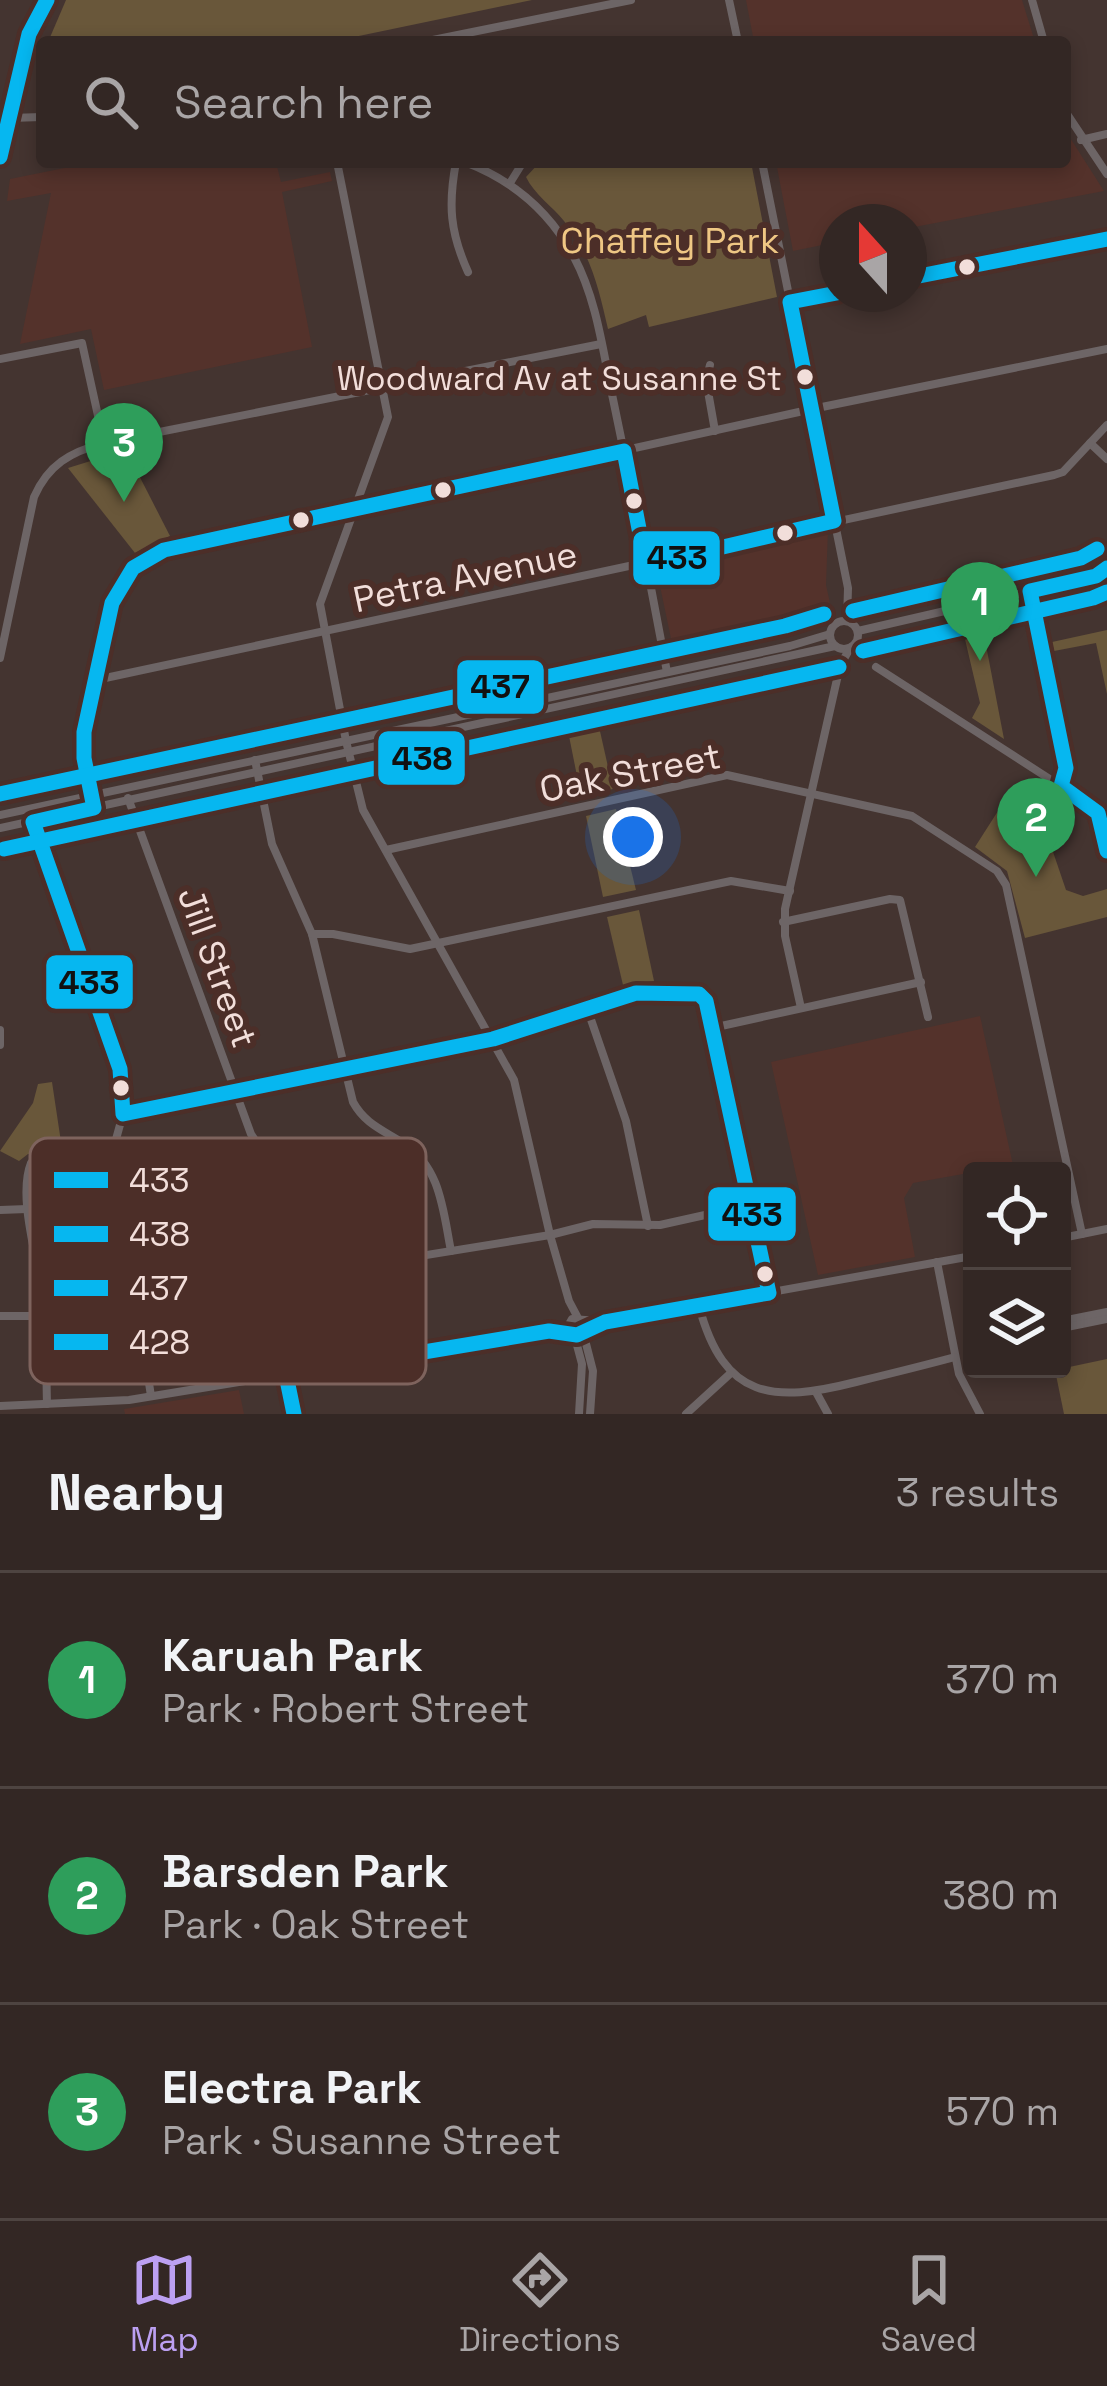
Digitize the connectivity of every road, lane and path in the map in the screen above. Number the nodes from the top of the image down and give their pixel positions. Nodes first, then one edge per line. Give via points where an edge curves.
1 (43, 0) edge
2 (631, 0) edge
3 (729, 0) edge
4 (1032, 0) edge
5 (453, 36) edge
6 (737, 36) edge
7 (1042, 36) edge
8 (36, 117) edge
9 (10, 118) junction
10 (1071, 122) edge
11 (1107, 134) edge
12 (1081, 140) junction
13 (0, 157) edge
14 (338, 168) edge
15 (458, 168) edge
16 (474, 168) edge
17 (519, 168) edge
18 (763, 168) edge
19 (1107, 174) edge
20 (510, 183) junction
21 (1107, 238) edge
22 (468, 272) dead end
23 (927, 274) edge
24 (819, 296) edge
25 (790, 302) junction
26 (601, 344) junction
27 (1107, 349) edge
28 (0, 359) edge
29 (710, 365) dead end
30 (382, 388) junction
31 (812, 409) junction
32 (1107, 424) edge
33 (715, 431) junction
34 (1090, 442) junction
35 (104, 443) junction
36 (624, 451) junction
37 (1107, 459) edge
38 (353, 511) junction
39 (834, 521) junction
40 (646, 565) junction
41 (1107, 568) edge
42 (1030, 591) junction
43 (847, 621) junction
44 (858, 631) junction
45 (325, 634) junction
46 (830, 634) junction
47 (835, 647) junction
48 (850, 649) junction
49 (0, 658) edge
50 (840, 666) junction
51 (876, 667) dead end
52 (667, 676) junction
53 (96, 680) junction
54 (346, 741) junction
55 (349, 753) junction
56 (255, 760) junction
57 (257, 772) junction
58 (1061, 786) junction
59 (125, 788) junction
60 (812, 792) junction
61 (91, 796) junction
62 (129, 800) junction
63 (94, 808) junction
64 (28, 810) junction
65 (0, 815) edge
66 (33, 822) junction
67 (0, 829) edge
68 (1107, 848) edge
69 (386, 850) junction
70 (790, 891) junction
71 (783, 922) junction
72 (312, 934) junction
73 (438, 943) junction
74 (920, 982) junction
75 (586, 1008) junction
76 (801, 1008) junction
77 (928, 1017) dead end
78 (712, 1028) junction
79 (0, 1030) edge
80 (493, 1039) junction
81 (0, 1045) edge
82 (343, 1071) junction
83 (234, 1091) junction
84 (123, 1114) junction
85 (116, 1138) edge
86 (254, 1138) edge
87 (395, 1138) edge
88 (426, 1164) edge
89 (30, 1166) edge
90 (750, 1205) junction
91 (27, 1209) junction
92 (0, 1210) edge
93 (648, 1226) junction
94 (30, 1227) edge
95 (1107, 1229) edge
96 (1082, 1234) junction
97 (550, 1235) junction
98 (1071, 1236) edge
99 (451, 1251) junction
100 (426, 1255) edge
101 (963, 1258) edge
102 (937, 1262) junction
103 (769, 1293) junction
104 (698, 1306) junction
105 (1107, 1315) edge
106 (1071, 1322) edge
107 (577, 1326) junction
108 (426, 1352) edge
109 (955, 1358) junction
110 (732, 1372) junction
111 (47, 1384) edge
112 (149, 1384) edge
113 (228, 1384) edge
114 (288, 1384) edge
115 (816, 1392) junction
116 (151, 1396) junction
117 (47, 1405) junction
118 (0, 1406) edge
119 (294, 1414) edge
120 (579, 1414) edge
121 (590, 1414) edge
122 (686, 1414) edge
123 (828, 1414) edge
124 (980, 1414) edge

1 - 9 main road
2 - 5 street
3 - 6 street
4 - 7 street
8 - 9 street
9 - 13 main road
10 - 12 street
11 - 12 street
12 - 19 street
14 - 30 street
15 - 22 street via 451,229
16 - 20 street
17 - 20 street
18 - 25 street
20 - 26 street via 575,258
21 - 23 street
24 - 25 street
25 - 31 street
26 - 30 street
26 - 36 street
27 - 31 street
28 - 35 street via 82,343
29 - 33 street
30 - 35 street
30 - 38 street via 388,423
31 - 33 street
31 - 39 street
32 - 34 street, Petra Avenue
33 - 36 street
34 - 37 street
34 - 39 street, Petra Avenue via 1058,474
35 - 49 street via 65,458 39,486
36 - 38 street
36 - 40 street
38 - 45 street via 320,599
38 - 53 street via 141,561 116,591
39 - 40 street, Petra Avenue
39 - 43 street
40 - 45 street, Petra Avenue
40 - 52 street
41 - 42 street
42 - 44 street
42 - 58 street via 1066,768
43 - 44 street
43 - 46 street
44 - 48 street
45 - 53 street, Petra Avenue
45 - 54 street
46 - 47 street
46 - 52 street
47 - 48 street
47 - 50 street
47 - 52 street
48 - 50 street
50 - 60 street
51 - 58 street
52 - 54 street
52 - 55 street
53 - 61 street via 84,732
54 - 55 street
54 - 56 street
55 - 57 street
55 - 69 street via 360,802
56 - 57 street
56 - 59 street
57 - 62 street
57 - 72 street via 272,844
58 - 68 street via 1098,814
59 - 61 street
59 - 62 street, Jill Street
60 - 69 street, Oak Street via 727,775
60 - 70 street
60 - 96 street, Oak Street via 912,816 1003,878
61 - 63 street
61 - 64 street
62 - 63 street
62 - 83 street, Jill Street
63 - 66 street
64 - 65 street
64 - 66 street
66 - 67 street
66 - 84 street via 120,1069
69 - 73 street
70 - 71 street
70 - 73 street via 731,881
71 - 74 street via 900,901
71 - 76 street
72 - 73 street via 410,949
72 - 82 street
73 - 80 street
74 - 76 street
74 - 77 street
75 - 78 street via 636,993 689,992 706,1000
75 - 80 street
75 - 93 street via 626,1121
76 - 78 street
78 - 90 street
79 - 81 street
80 - 82 street
80 - 97 street via 520,1097
82 - 83 street
82 - 87 street via 365,1120
83 - 84 street
83 - 86 street, Jill Street
84 - 85 street
88 - 99 street
89 - 91 street
90 - 93 street
90 - 103 street
91 - 92 street
91 - 94 street
93 - 97 street via 593,1224
95 - 96 street
96 - 98 street
97 - 99 street
97 - 107 street
99 - 100 street
101 - 102 street
102 - 103 street
102 - 109 street
103 - 104 street
104 - 107 street
104 - 110 street
105 - 106 street
107 - 108 street
107 - 120 street
107 - 121 street via 593,1371
109 - 115 street
109 - 124 street
110 - 115 street via 774,1394
110 - 122 street
111 - 117 street
112 - 116 street
113 - 116 street
114 - 119 street
115 - 123 street
116 - 117 street
117 - 118 street

